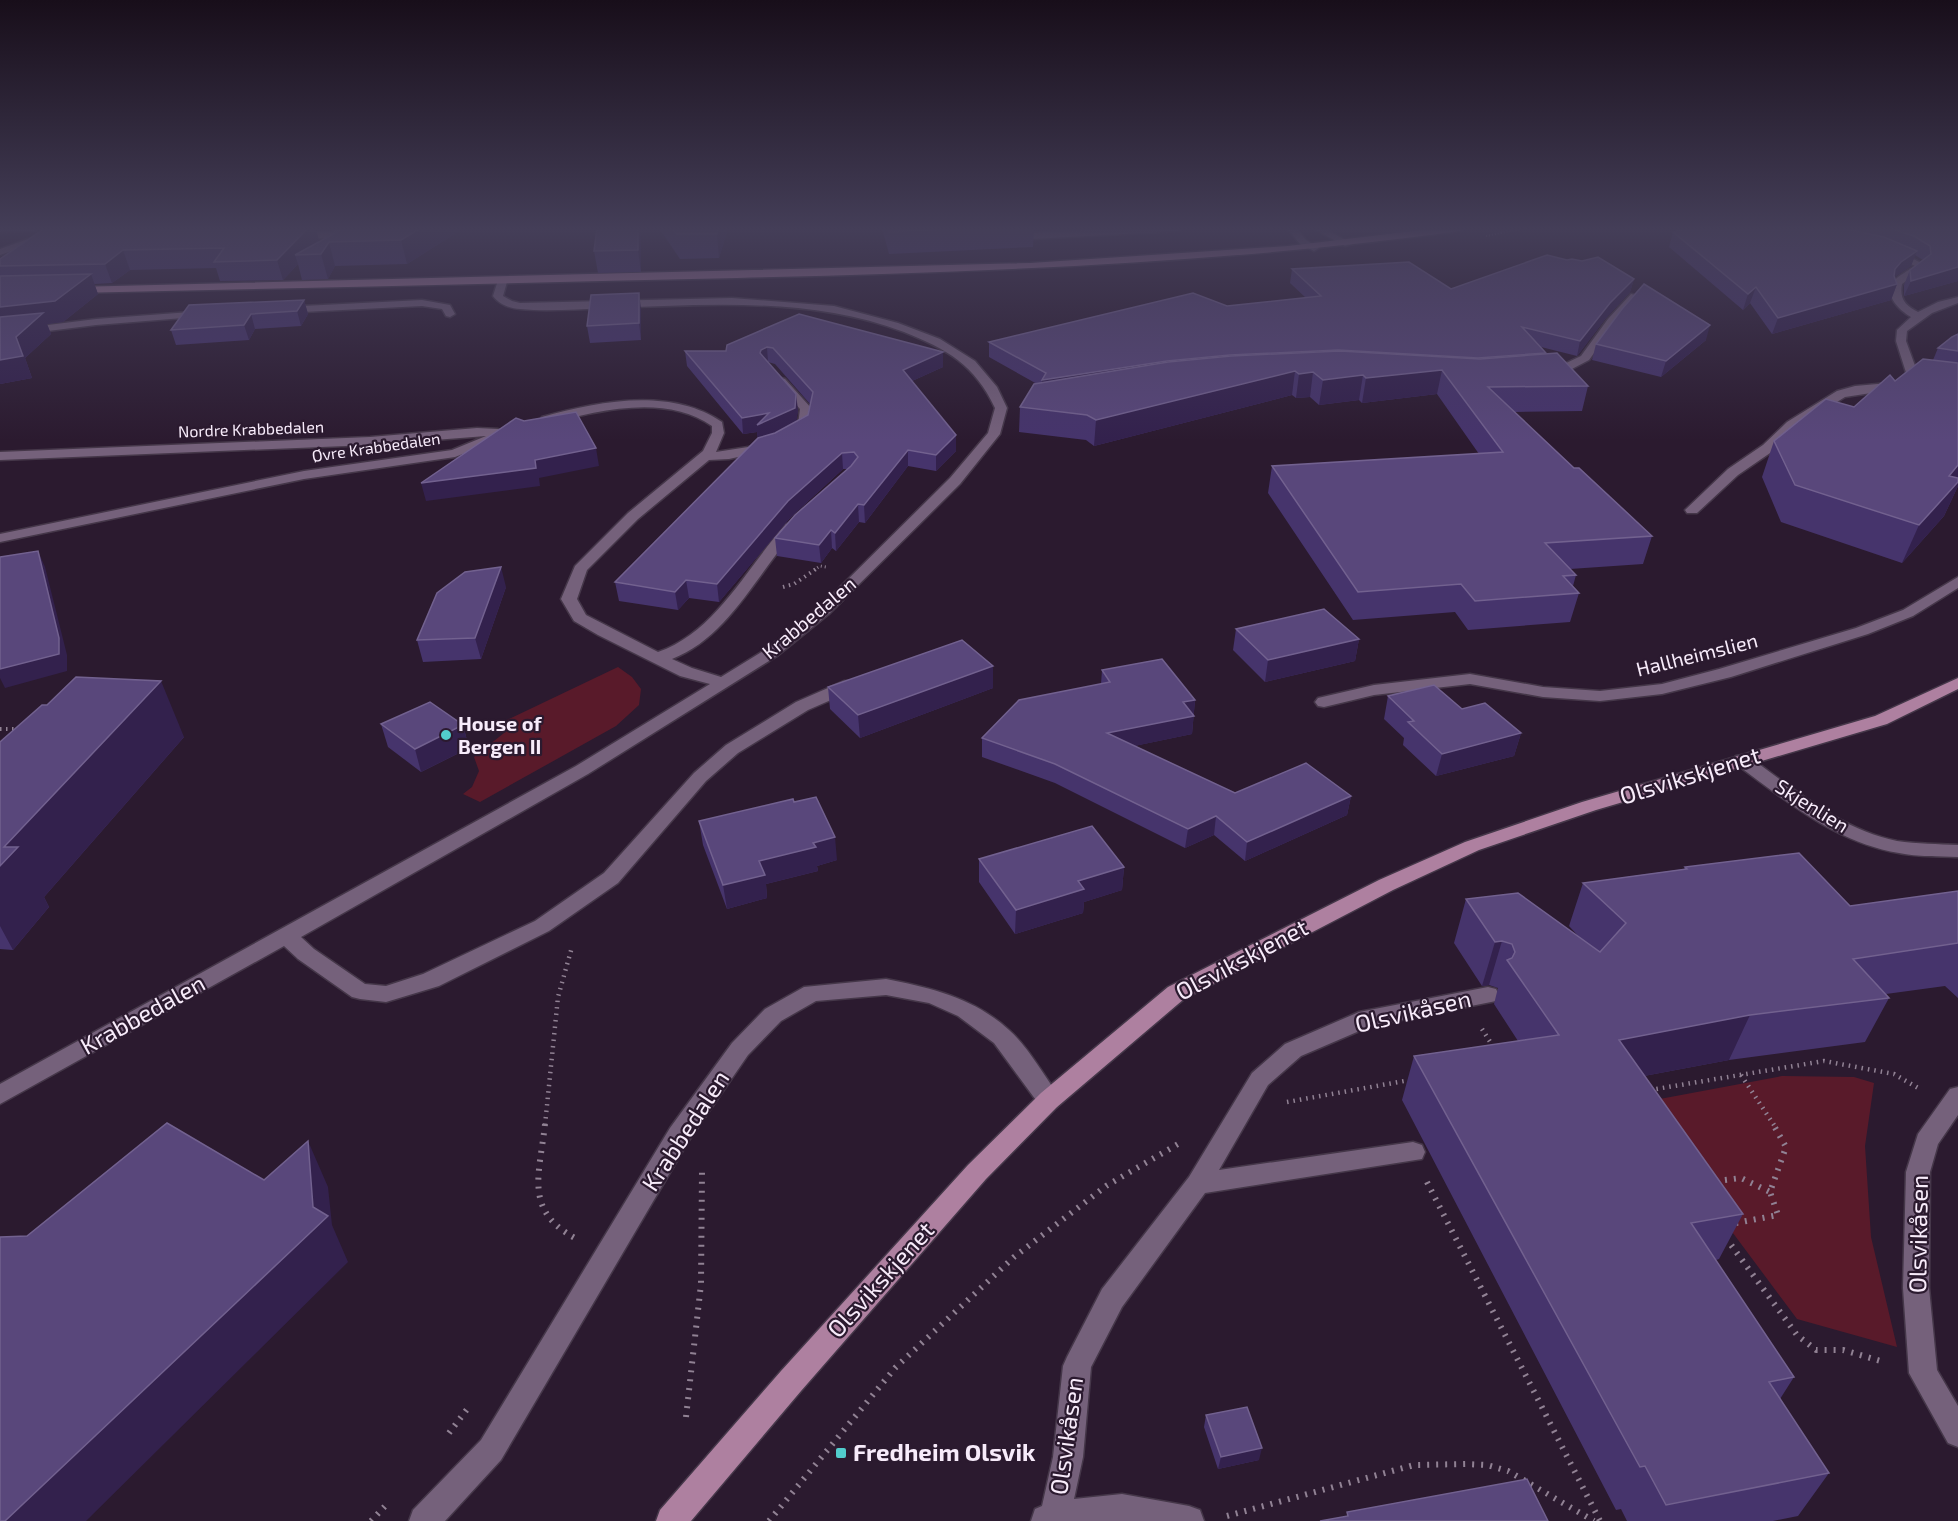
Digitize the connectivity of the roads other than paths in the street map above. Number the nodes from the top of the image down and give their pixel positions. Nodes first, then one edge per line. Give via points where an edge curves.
1 (501, 299) edge
2 (1632, 299) edge
3 (1897, 299) edge
4 (1958, 300) edge
5 (269, 311) edge
6 (222, 313) edge
7 (450, 314) dead end
8 (1917, 316) junction
9 (0, 334) edge
10 (769, 367) edge
11 (1531, 375) edge
12 (1017, 406) dead end
13 (1001, 408) junction
14 (531, 424) edge
15 (507, 432) joint
16 (0, 456) edge
17 (706, 456) junction
18 (1692, 510) dead end
19 (801, 518) edge
20 (0, 538) edge
21 (1958, 581) edge
22 (658, 658) junction
23 (865, 679) edge
24 (722, 682) junction
25 (1958, 683) edge
26 (1324, 702) dead end
27 (1742, 760) junction
28 (1958, 851) edge
29 (286, 935) junction
30 (1488, 995) dead end
31 (0, 1095) edge
32 (1049, 1100) junction
33 (1954, 1101) edge
34 (1413, 1152) road end
35 (1198, 1184) junction
36 (1958, 1433) edge
37 (1050, 1519) edge
38 (424, 1521) edge
39 (671, 1521) edge
40 (1189, 1521) edge

1 - 13 street via 529,307 765,302 864,315 936,341 971,363 991,387
2 - 11 street via 1585,358 1566,368
3 - 8 street via 1900,306
4 - 8 street
5 - 7 street via 436,303 446,307
6 - 9 street
8 - 18 street via 1902,330 1901,341 1921,386 1841,394 1791,425
10 - 17 street via 806,409 804,426 790,439 757,450
12 - 13 street
13 - 24 street, Krabbedalen via 994,434 955,482 825,610 771,653
14 - 17 street via 587,409 668,407 700,414 718,425
15 - 16 street, Nordre Krabbedalen
15 - 20 street, Øvre Krabbedalen via 455,453 304,475
17 - 22 street via 602,545 580,568 569,599 580,618
19 - 22 street via 716,619 694,640 669,656
21 - 26 street, Hallheimslien via 1908,613 1862,631 1662,689 1600,696 1543,692 1470,679 1374,690
22 - 24 street via 686,672
23 - 29 street via 801,706 732,749 700,777 611,878 594,890 542,926 431,980 386,993 360,991 306,954
24 - 29 street, Krabbedalen via 582,770
25 - 27 main road, Olsvikskjenet via 1881,720
27 - 28 street, Skjenlien via 1827,821 1857,834 1897,847
27 - 32 main road, Olsvikskjenet via 1483,843 1386,885 1176,993
29 - 31 street, Krabbedalen
30 - 35 street, Olsvikåsen via 1367,1018 1293,1050 1260,1079
32 - 38 street, Krabbedalen via 1002,1037 966,1010 933,996 886,987 812,993 773,1015 740,1049 679,1135 491,1450
32 - 39 main road, Olsvikskjenet via 977,1172
33 - 36 street, Olsvikåsen via 1927,1141 1918,1172 1916,1288 1923,1373
34 - 35 street
35 - 37 street, Olsvikåsen via 1112,1298 1077,1366 1068,1457
37 - 40 street, Olsvikåsen via 1122,1509

